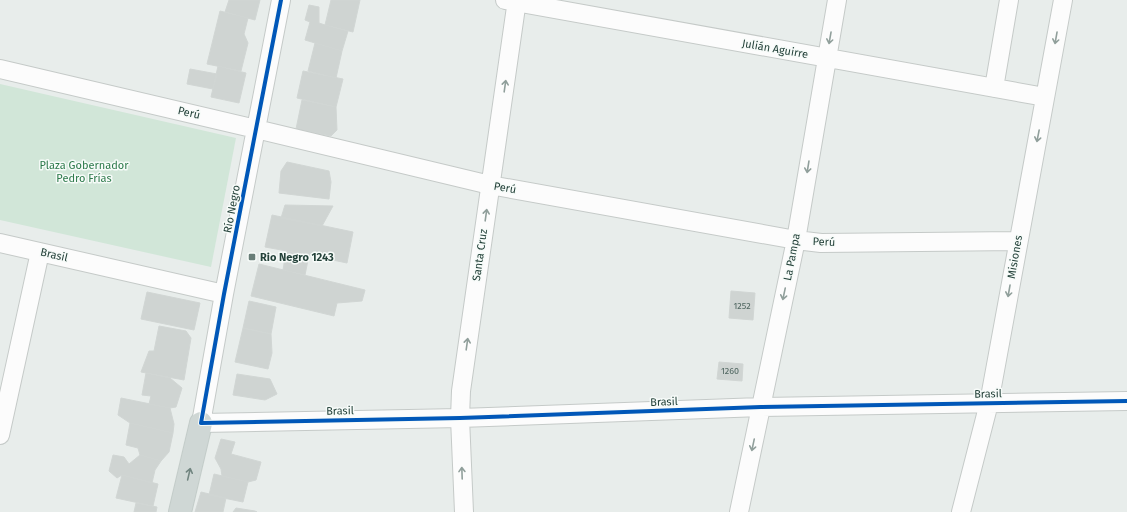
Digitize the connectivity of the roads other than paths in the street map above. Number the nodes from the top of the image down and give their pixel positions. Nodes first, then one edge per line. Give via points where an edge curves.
1 (281, 0) edge
2 (837, 0) edge
3 (1009, 0) edge
4 (1063, 0) edge
5 (513, 1) edge
6 (826, 58) junction
7 (0, 69) edge
8 (994, 88) junction
9 (1045, 97) junction
10 (256, 129) junction
11 (490, 185) junction
12 (796, 240) junction
13 (1018, 241) junction
14 (0, 243) edge
15 (40, 252) junction
16 (224, 294) junction
17 (1127, 401) edge
18 (989, 403) junction
19 (761, 407) junction
20 (460, 418) junction
21 (201, 423) junction
22 (0, 436) edge
23 (180, 512) edge
24 (464, 512) edge
25 (739, 512) edge
26 (961, 512) edge

1 - 10 street, Río Negro
2 -> 6 street, La Pampa
3 - 8 street
4 -> 9 street, Misiones
5 - 6 street, Julián Aguirre
11 -> 5 street, Santa Cruz
6 - 8 street, Julián Aguirre
6 -> 12 street, La Pampa
7 - 10 street, Perú
8 - 9 street, Julián Aguirre
9 -> 13 street, Misiones
10 - 11 street, Perú
10 - 16 street, Río Negro
11 - 12 street, Perú
20 -> 11 street, Santa Cruz via 461,391
12 - 13 street, Perú via 821,243
12 -> 19 street, La Pampa
13 -> 18 street, Misiones
14 - 15 street, Brasil
15 - 16 street, Brasil
15 - 22 street
16 - 21 street, Río Negro
17 - 18 street, Brasil
18 - 19 street, Brasil
18 - 26 street, Misiones
19 - 20 street, Brasil
19 -> 25 street, La Pampa
20 - 21 street, Brasil
24 -> 20 street, Santa Cruz
23 -> 21 main road, Río Negro

